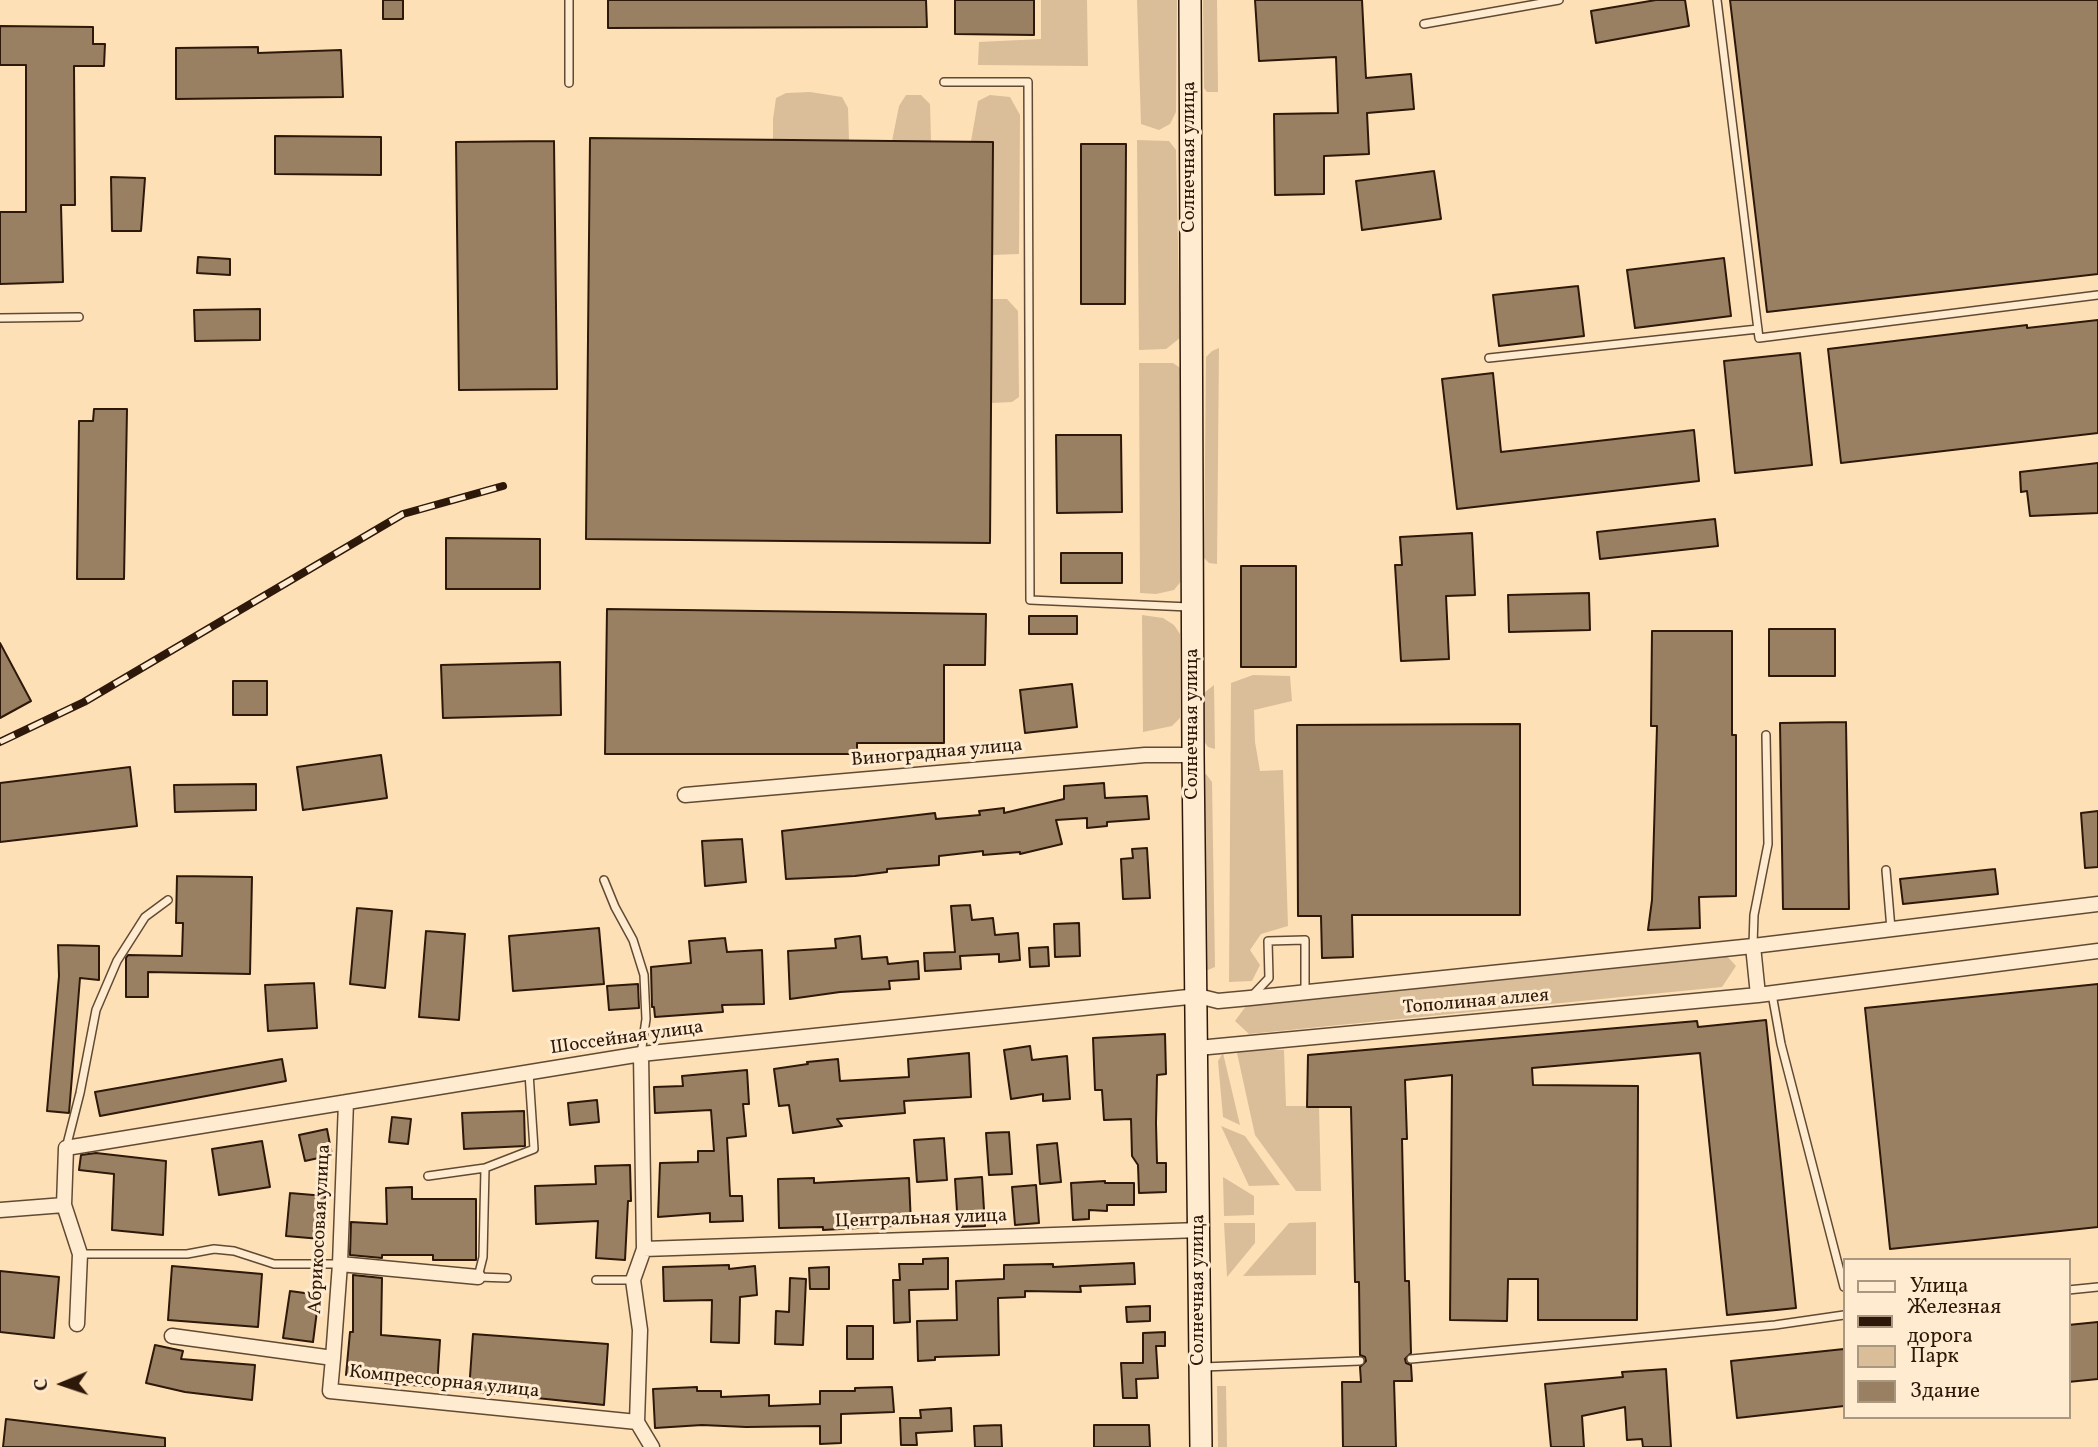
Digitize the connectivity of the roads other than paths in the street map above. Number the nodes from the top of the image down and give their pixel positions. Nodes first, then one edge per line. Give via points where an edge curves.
1 (569, 0) edge
2 (1190, 0) edge
3 (1559, 0) edge
4 (1717, 0) edge
5 (1424, 24) dead end
6 (944, 82) dead end
7 (569, 83) dead end
8 (2098, 295) edge
9 (79, 317) dead end
10 (0, 318) edge
11 (1758, 329) junction
12 (1489, 358) dead end
13 (1193, 607) junction
14 (1766, 735) dead end
15 (1194, 755) junction
16 (685, 795) dead end
17 (1886, 870) dead end
18 (604, 880) dead end
19 (168, 900) dead end
20 (2098, 904) edge
21 (1891, 929) junction
22 (1754, 946) junction
23 (2098, 951) edge
24 (1306, 992) junction
25 (1765, 994) junction
26 (1198, 996) junction
27 (1250, 998) junction
28 (1198, 1048) junction
29 (640, 1054) junction
30 (529, 1072) junction
31 (346, 1102) junction
32 (66, 1148) junction
33 (485, 1168) junction
34 (428, 1176) dead end
35 (64, 1205) junction
36 (0, 1210) edge
37 (1200, 1230) junction
38 (644, 1249) junction
39 (80, 1254) junction
40 (340, 1264) junction
41 (478, 1277) junction
42 (507, 1278) dead end
43 (1842, 1279) edge
44 (596, 1280) dead end
45 (633, 1280) junction
46 (2098, 1287) edge
47 (2070, 1290) edge
48 (1842, 1315) edge
49 (77, 1324) dead end
50 (172, 1336) dead end
51 (333, 1358) junction
52 (1411, 1359) dead end
53 (1360, 1362) dead end
54 (1201, 1367) junction
55 (637, 1422) junction
56 (652, 1447) edge
57 (1202, 1447) edge

1 - 7 lane
2 - 13 main road, Солнечная улица
3 - 5 lane
4 - 11 lane
6 - 13 lane via 1028,82 1030,600
8 - 11 lane via 1759,338
9 - 10 lane
11 - 12 lane
13 - 15 main road, Солнечная улица
14 - 22 lane via 1768,844 1754,915
15 - 16 street, Виноградная улица via 1145,755
15 - 26 main road, Солнечная улица
17 - 21 lane
18 - 29 lane via 644,975 646,1019
19 - 32 lane via 145,916 117,961 96,1010
20 - 21 street, Тополиная аллея
21 - 22 street, Тополиная аллея
22 - 24 street, Тополиная аллея
22 - 25 street
23 - 25 street, Тополиная аллея
24 - 27 street, Тополиная аллея
24 - 27 lane via 1305,940 1268,941 1269,978
25 - 28 street, Тополиная аллея
25 - 43 lane
26 - 27 street, Тополиная аллея via 1218,1001
26 - 28 main road, Солнечная улица
26 - 29 street, Шоссейная улица
28 - 37 main road, Солнечная улица
29 - 30 street, Шоссейная улица
29 - 38 street
30 - 31 street, Шоссейная улица
30 - 33 lane via 534,1149
31 - 32 street, Шоссейная улица
31 - 40 street, Абрикосовая улица
32 - 35 street
33 - 34 lane
33 - 41 lane via 483,1257
35 - 36 street
35 - 39 street
37 - 38 street, Центральная улица
37 - 54 main road, Солнечная улица
38 - 45 street
39 - 40 lane via 187,1254 214,1249 274,1264
39 - 49 street
40 - 41 street
40 - 51 street, Абрикосовая улица
41 - 42 lane
44 - 45 lane
45 - 55 street via 640,1330
46 - 47 lane
48 - 52 lane
50 - 51 street, Компрессорная улица
51 - 55 street, Компрессорная улица via 330,1391
53 - 54 lane
54 - 57 main road, Солнечная улица
55 - 56 street

